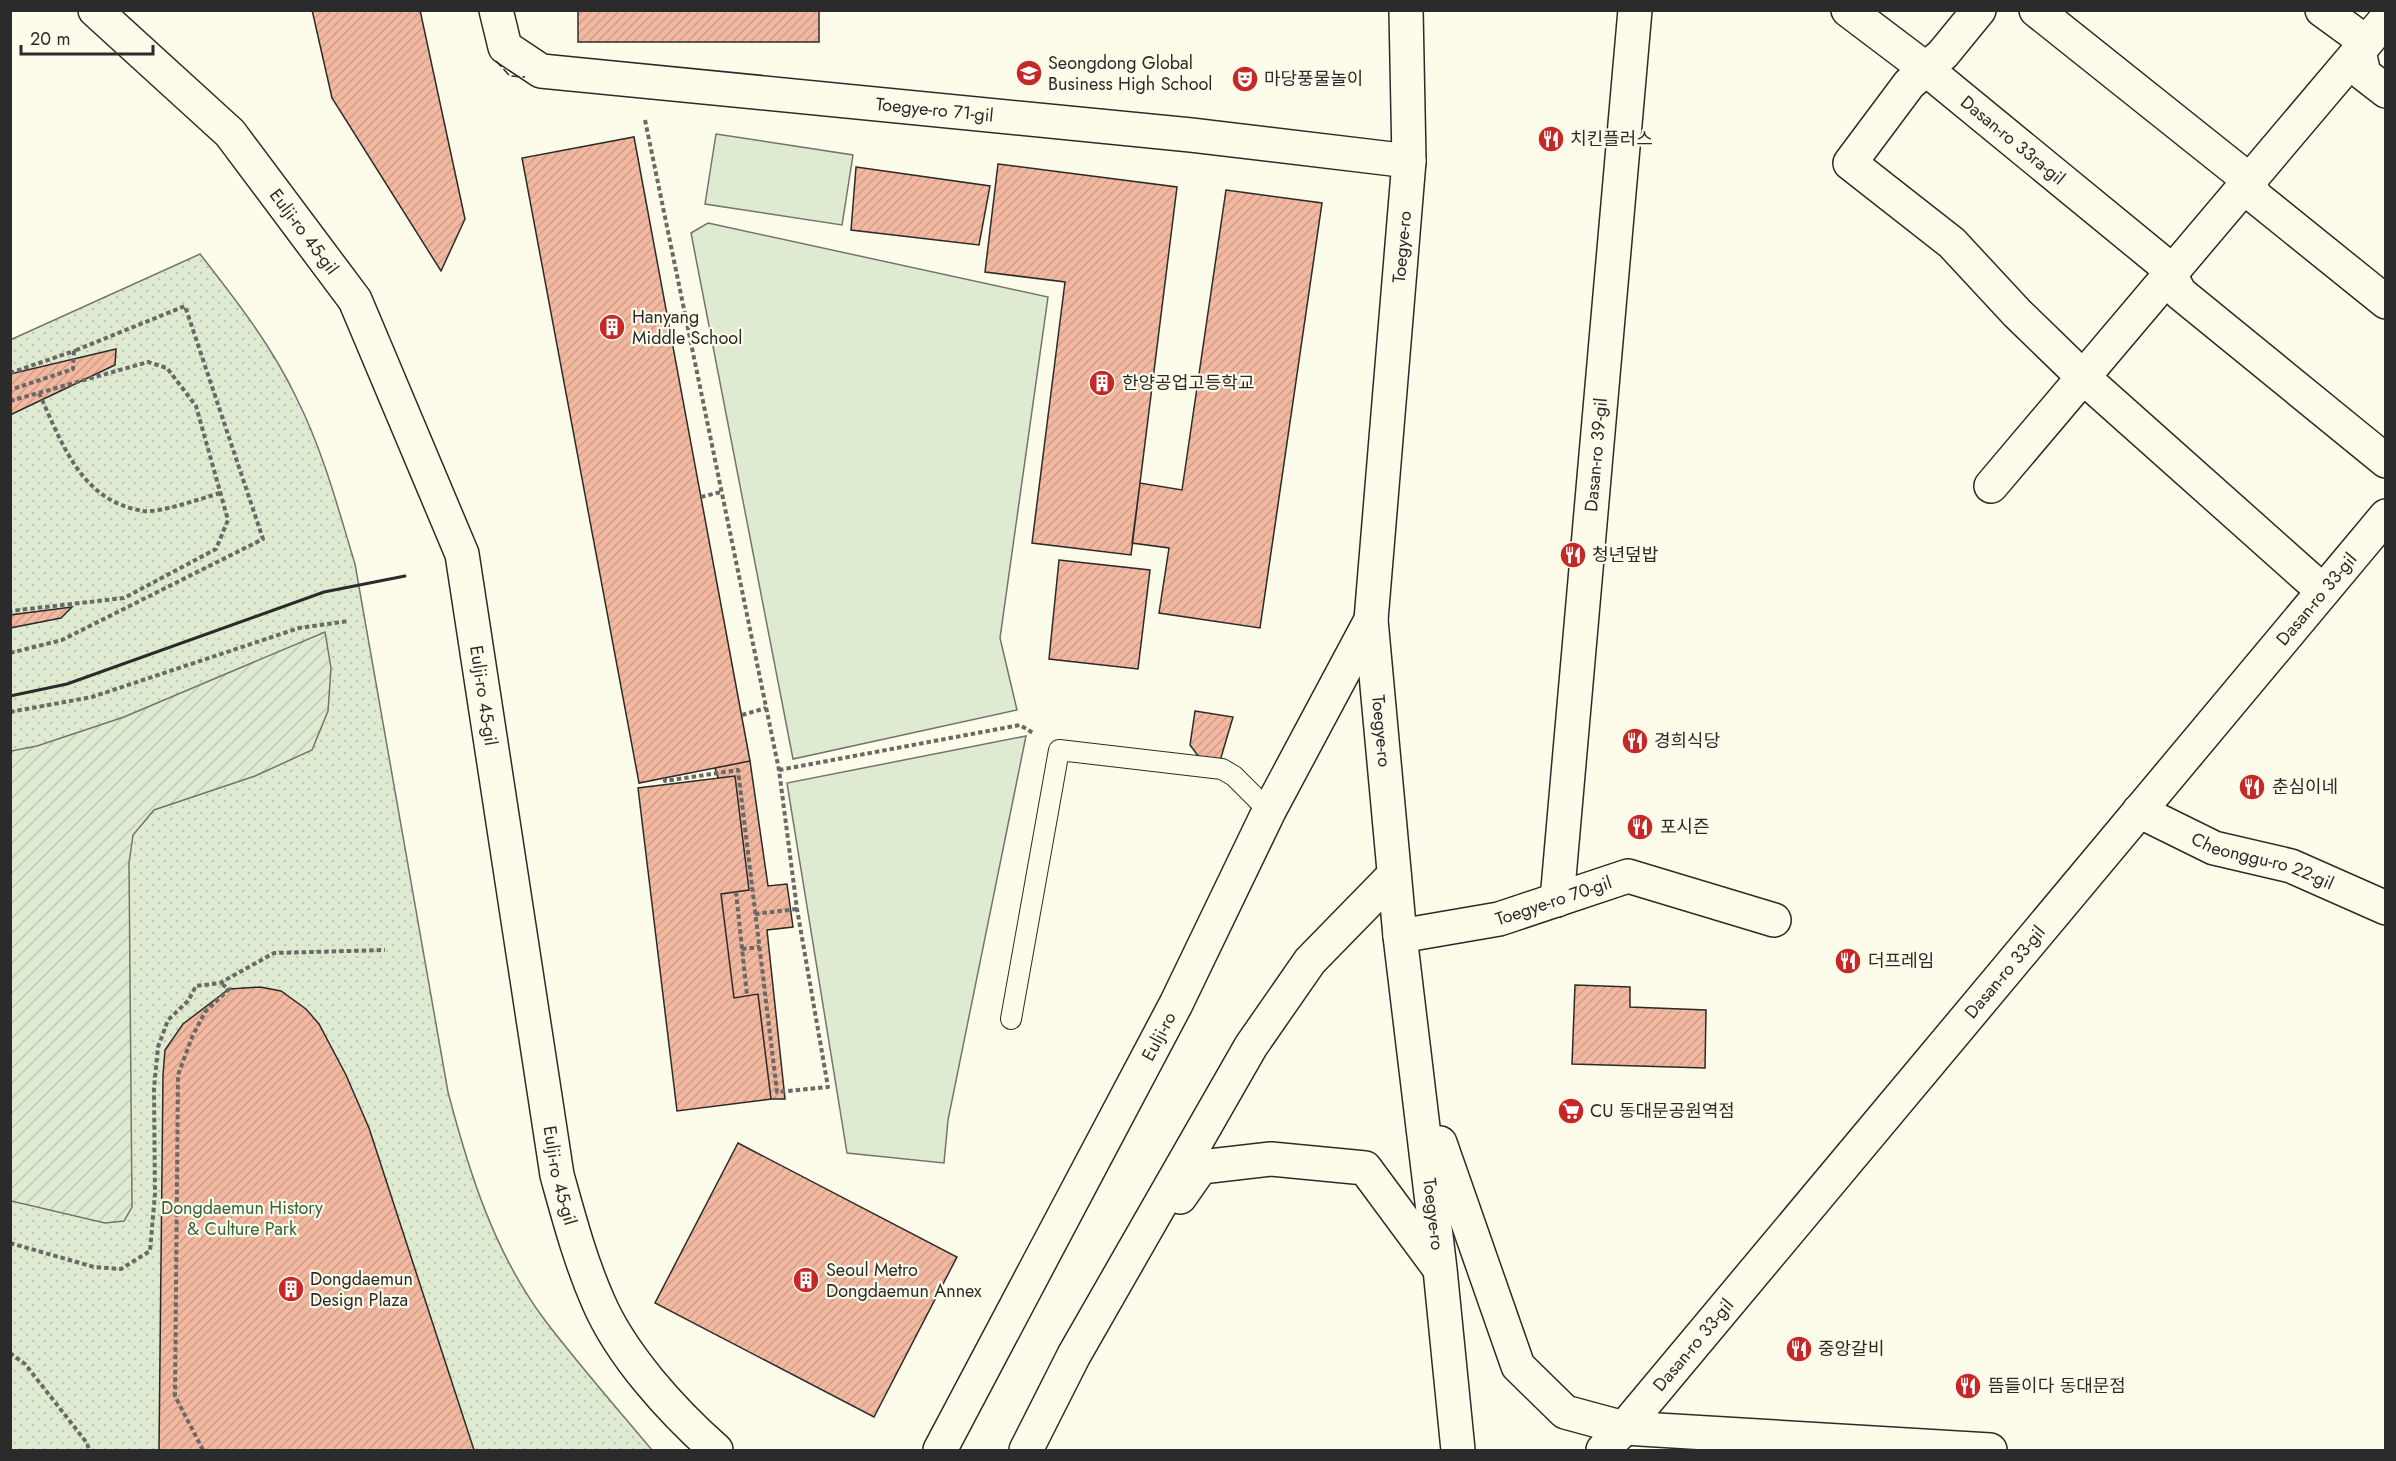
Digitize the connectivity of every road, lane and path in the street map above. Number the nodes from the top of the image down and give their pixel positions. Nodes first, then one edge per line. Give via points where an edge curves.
1 (95, 10) edge
2 (496, 10) edge
3 (1406, 10) edge
4 (1635, 10) edge
5 (1848, 10) edge
6 (1979, 10) edge
7 (2036, 10) edge
8 (2322, 10) edge
9 (2370, 37) edge
10 (1926, 69) junction
11 (637, 81) junction
12 (2385, 91) edge
13 (1409, 161) junction
14 (2248, 185) junction
15 (2172, 274) junction
16 (2385, 302) edge
17 (74, 351) junction
18 (10, 373) edge
19 (2084, 378) junction
20 (10, 390) edge
21 (39, 393) junction
22 (10, 401) edge
23 (2385, 461) edge
24 (1991, 486) dead end
25 (721, 492) junction
26 (220, 493) junction
27 (701, 497) dead end
28 (2385, 516) edge
29 (2323, 591) junction
30 (10, 611) edge
31 (1371, 620) junction
32 (349, 621) dead end
33 (10, 653) edge
34 (766, 708) junction
35 (10, 712) edge
36 (742, 715) dead end
37 (1059, 750) junction
38 (779, 770) junction
39 (665, 778) dead end
40 (1269, 811) junction
41 (2139, 811) junction
42 (1394, 875) junction
43 (736, 892) dead end
44 (1557, 900) junction
45 (2385, 908) edge
46 (797, 909) junction
47 (755, 914) junction
48 (1774, 920) dead end
49 (1400, 936) junction
50 (760, 947) junction
51 (742, 949) junction
52 (385, 950) dead end
53 (220, 983) junction
54 (747, 995) dead end
55 (1011, 1020) dead end
56 (1419, 1083) junction
57 (10, 1243) edge
58 (1440, 1269) junction
59 (10, 1353) edge
60 (1074, 1355) junction
61 (1614, 1439) edge
62 (89, 1450) edge
63 (203, 1450) edge
64 (715, 1450) edge
65 (940, 1450) edge
66 (1026, 1450) edge
67 (1458, 1450) edge
68 (1990, 1450) edge

1 - 64 street, Eulji-ro 45-gil via 230,133 355,300 462,554 557,1175 574,1240 599,1303 631,1356 669,1404
2 - 11 street, Toegye-ro 71-gil via 505,47 541,71
3 - 13 street, Toegye-ro
4 - 44 street, Dasan-ro 39-gil
5 - 10 street, Dasan-ro 33ra-gil
6 - 10 street
7 - 14 street via 2239,172
8 - 9 street
9 - 12 street via 2364,74
9 - 14 street
10 - 15 street, Dasan-ro 33ra-gil
10 - 19 street via 1910,84 1850,163 1952,243
11 - 13 street, Toegye-ro 71-gil via 1191,135
11 - 25 path
13 - 31 street, Toegye-ro
14 - 15 street
14 - 16 street via 2257,198
15 - 19 street
15 - 23 street, Dasan-ro 33ra-gil via 2180,293
17 - 18 path
17 - 20 path via 72,369
17 - 33 path via 185,306 262,539 62,640
19 - 24 street
19 - 29 street
21 - 22 path
21 - 26 path via 83,479 109,498 145,511
21 - 26 path via 148,362 167,368 196,406
25 - 27 path
25 - 34 path
26 - 30 path via 228,520 216,549 124,598
28 - 29 street, Dasan-ro 33-gil
29 - 41 street, Dasan-ro 33-gil
31 - 40 street, Eulji-ro
31 - 42 street, Toegye-ro
32 - 35 path via 299,628 92,697
34 - 36 path
34 - 38 path
37 - 38 path via 1020,724
37 - 40 lane via 1222,769
37 - 55 lane
38 - 46 path
39 - 47 path via 738,770
40 - 65 street, Eulji-ro via 1176,1004
41 - 45 street, Cheonggu-ro 22-gil via 2214,848 2291,866
41 - 61 street, Dasan-ro 33-gil
42 - 49 street, Toegye-ro
42 - 60 street via 1310,961 1251,1046
43 - 51 path
44 - 48 street, Toegye-ro 70-gil via 1628,876
44 - 49 street, Toegye-ro 70-gil via 1498,919
46 - 47 path
46 - 50 path via 828,1087 777,1092
47 - 50 path
49 - 56 street, Toegye-ro
50 - 51 path
51 - 54 path
52 - 53 path via 274,953
53 - 57 path via 196,986 188,1001 168,1020 159,1047 154,1088 155,1194 150,1251 121,1269 93,1267
53 - 63 path via 229,989 206,1012 178,1075 175,1396
56 - 58 street, Toegye-ro
56 - 61 street via 1518,1366 1565,1412
58 - 60 street via 1365,1168 1271,1158 1201,1167
58 - 67 street, Toegye-ro
59 - 62 path via 25,1364
60 - 66 street
61 - 68 street

